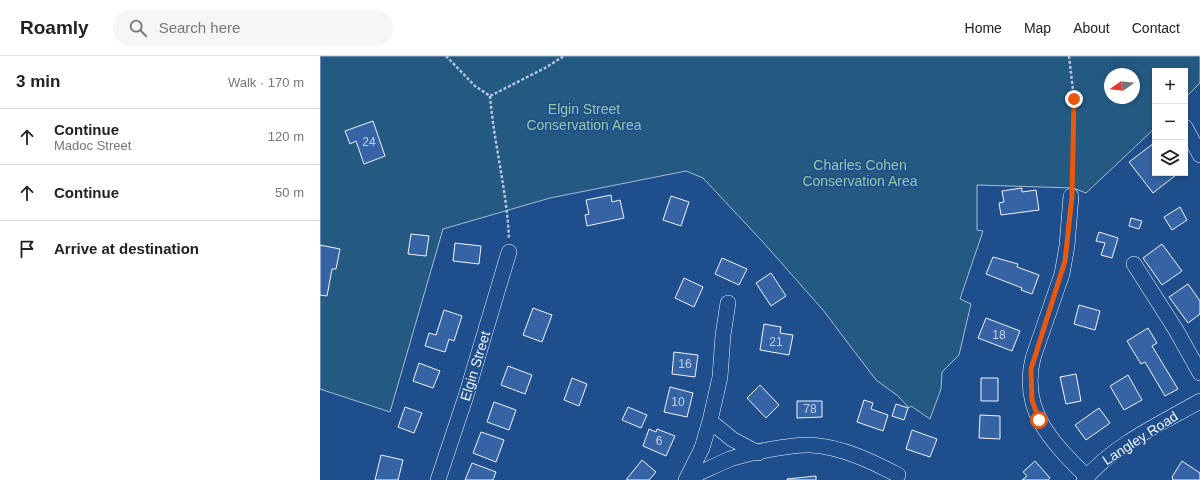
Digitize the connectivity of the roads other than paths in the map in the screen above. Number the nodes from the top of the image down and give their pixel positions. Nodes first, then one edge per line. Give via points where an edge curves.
1 (1188, 130) edge
2 (1196, 139) edge
3 (1200, 155) edge
4 (1072, 196) road end
5 (509, 252) road end
6 (1134, 264) dead end
7 (728, 303) dead end
8 (1200, 373) edge
9 (1200, 400) edge
10 (710, 421) junction
11 (758, 453) junction
12 (898, 475) dead end
13 (1086, 478) edge
14 (687, 479) edge
15 (438, 480) edge

1 - 2 street
2 - 3 street
4 - 13 street via 1062,274 1034,358 1030,389 1044,429
5 - 15 street, Elgin Street
6 - 8 street
7 - 10 street via 720,377
9 - 13 street, Langley Road via 1121,448
10 - 11 street via 732,439
10 - 14 street via 702,448
11 - 12 street via 788,446 812,445 869,459
11 - 14 street via 731,458

